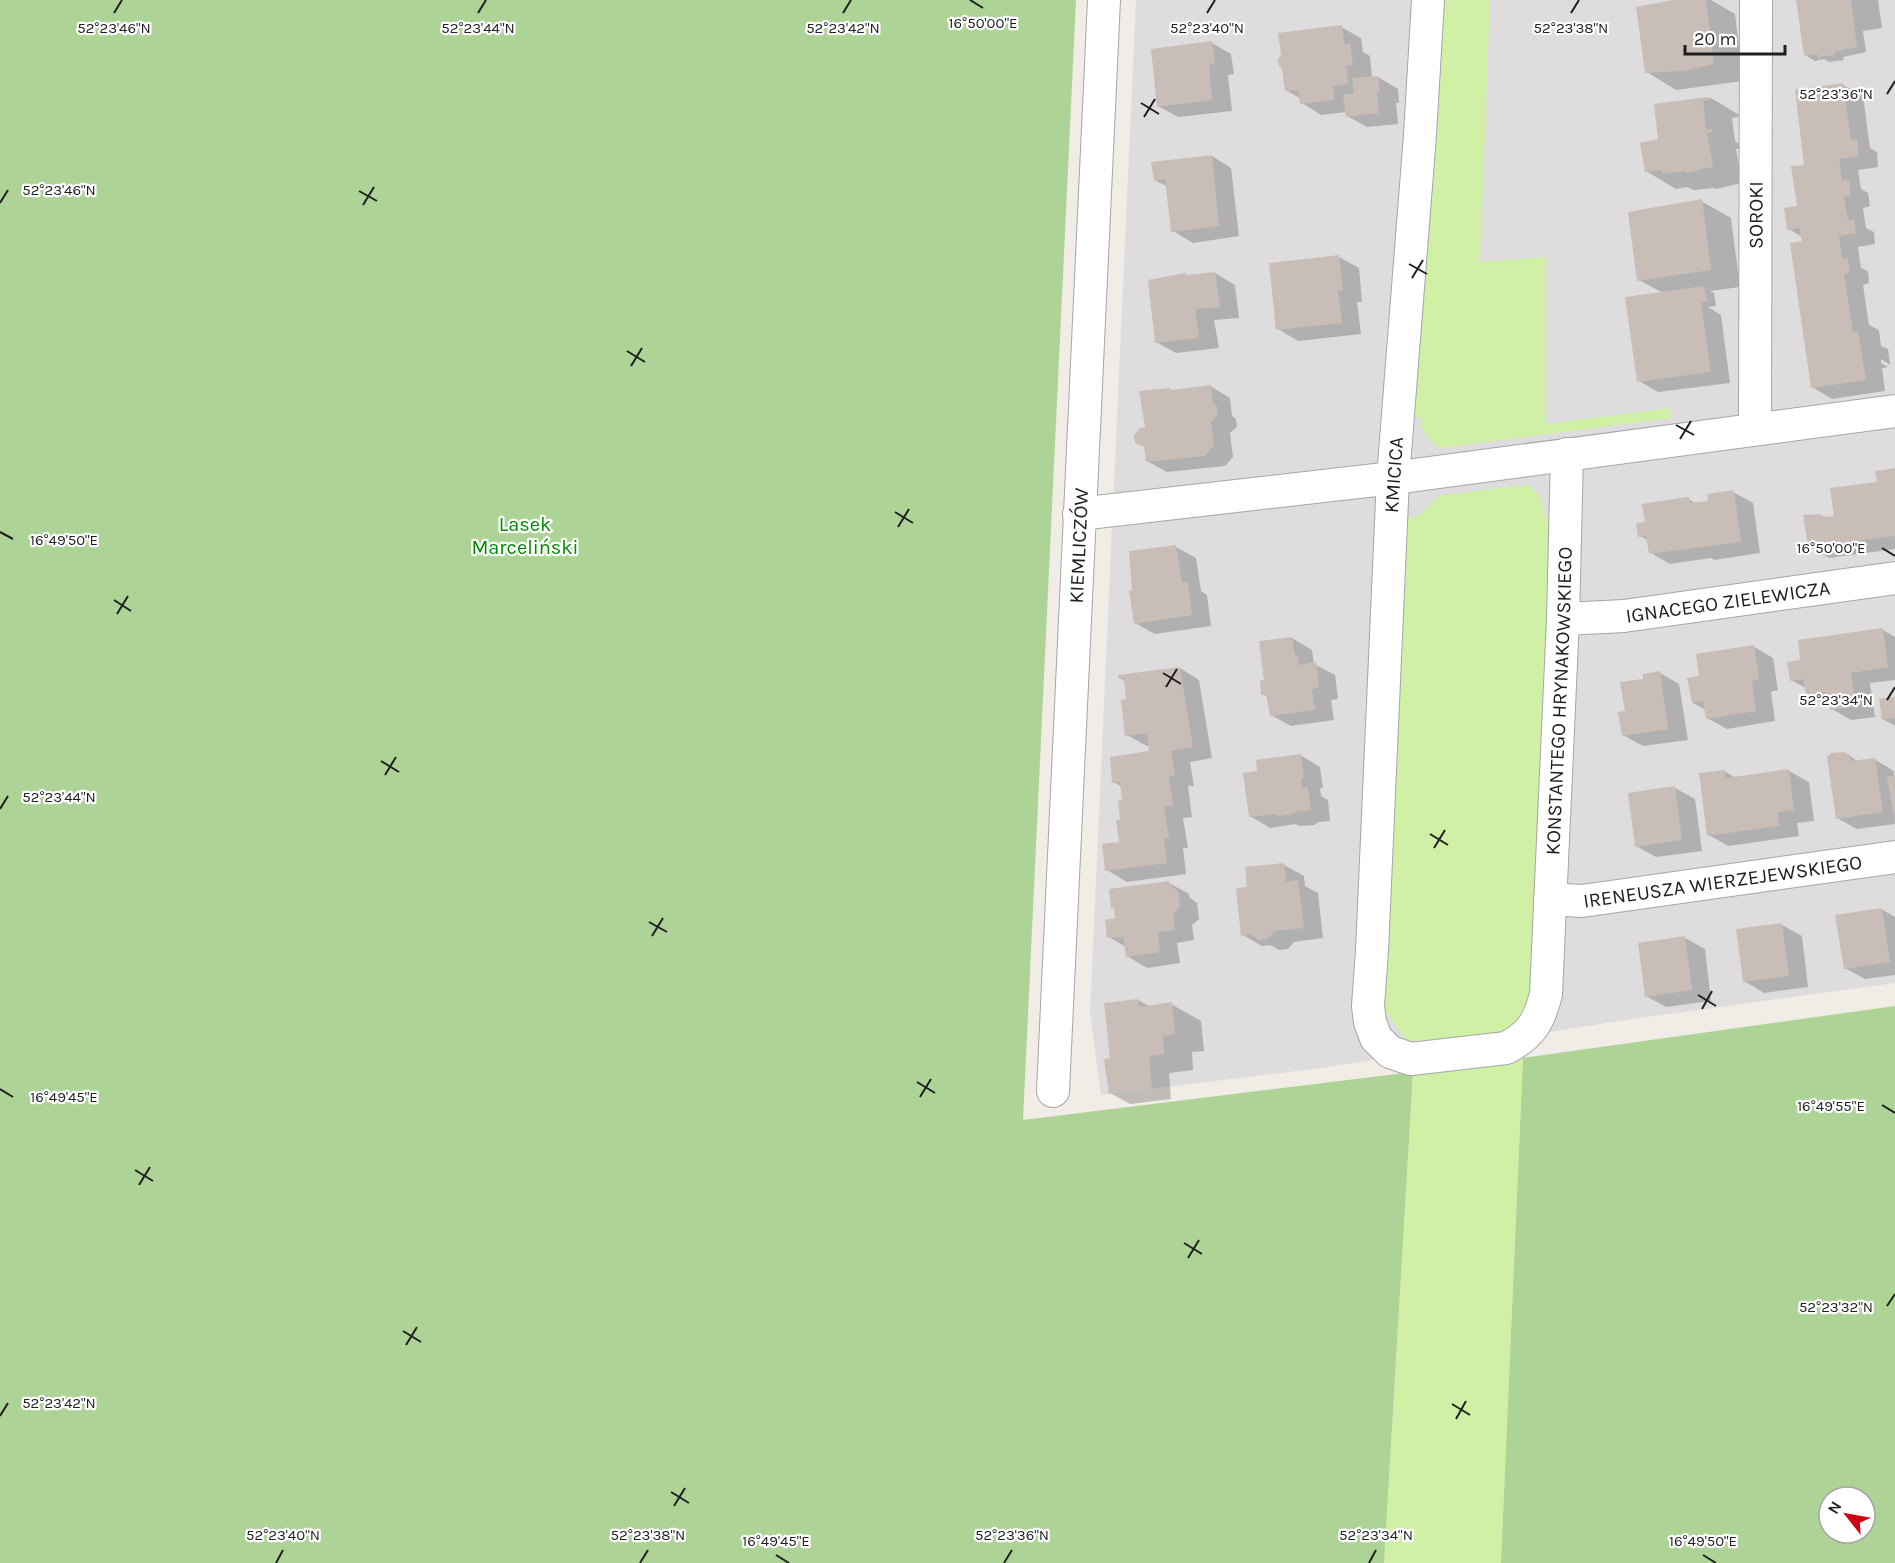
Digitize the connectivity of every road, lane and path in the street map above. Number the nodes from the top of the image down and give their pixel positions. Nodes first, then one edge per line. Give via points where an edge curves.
1 (1104, 0) edge
2 (1428, 0) edge
3 (1756, 0) edge
4 (1895, 411) edge
5 (1755, 429) junction
6 (1567, 454) junction
7 (1392, 478) junction
8 (1079, 514) junction
9 (1895, 578) edge
10 (1563, 619) junction
11 (1895, 857) edge
12 (1550, 899) junction
13 (1549, 946) joint
14 (1053, 1091) dead end

1 - 8 street, KIEMLICZÓW
2 - 7 street, KMICICA
3 - 5 street, SOROKI
4 - 5 street
5 - 6 street
6 - 7 street
6 - 10 street, KONSTANTEGO HRYNAKOWSKIEGO
7 - 8 street
7 - 13 street, KMICICA via 1368,1006 1376,1038 1390,1052 1411,1059 1506,1048 1532,1029 1542,1013
8 - 14 street, KIEMLICZÓW
9 - 10 street, IGNACEGO ZIELEWICZA via 1624,616
10 - 12 street, KONSTANTEGO HRYNAKOWSKIEGO
11 - 12 street, IRENEUSZA WIERZEJEWSKIEGO via 1582,901
12 - 13 street, KONSTANTEGO HRYNAKOWSKIEGO

